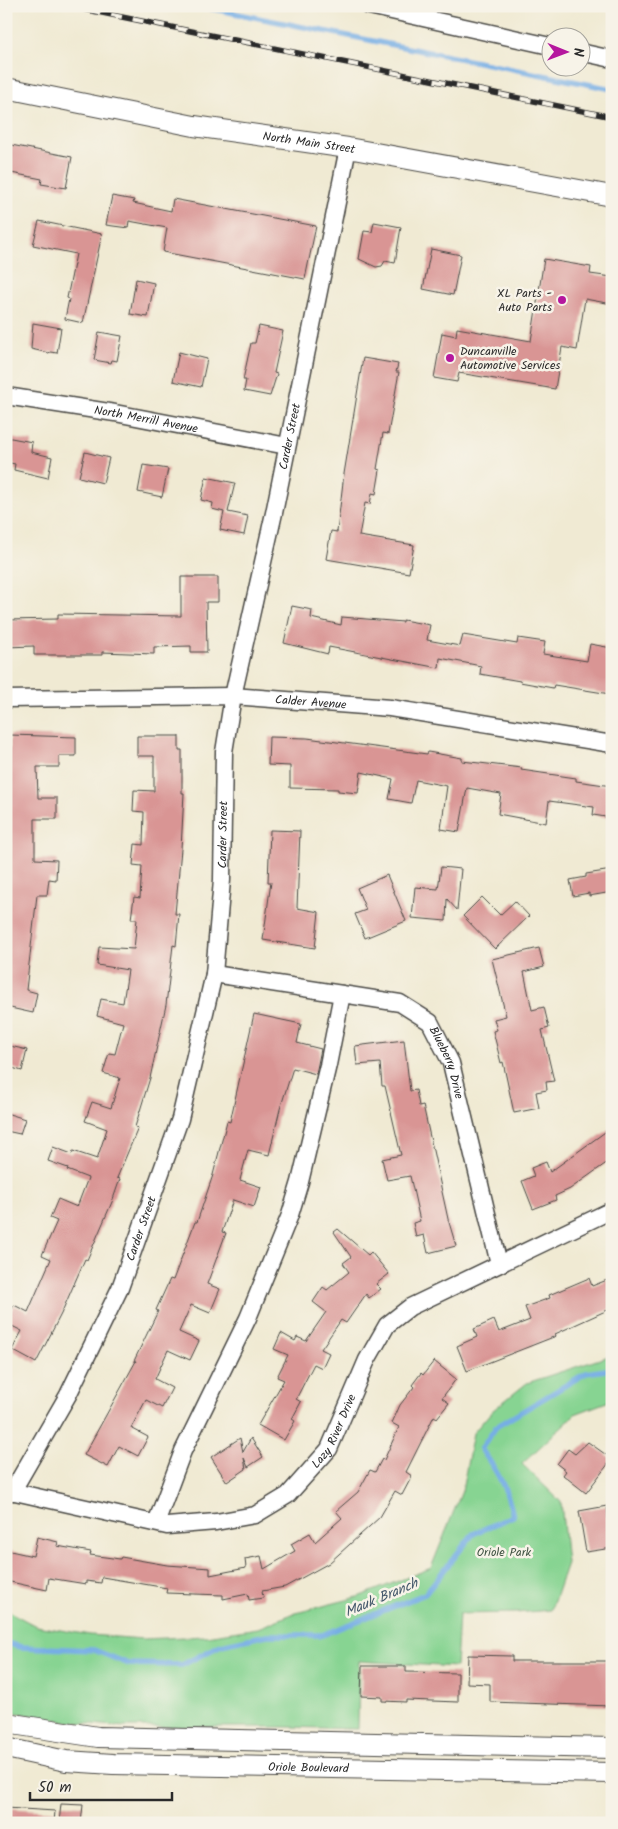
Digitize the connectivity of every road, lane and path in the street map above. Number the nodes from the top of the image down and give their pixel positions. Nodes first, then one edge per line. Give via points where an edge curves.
1 (369, 6) edge
2 (540, 44) edge
3 (590, 54) edge
4 (612, 59) edge
5 (6, 88) edge
6 (348, 148) junction
7 (612, 196) edge
8 (6, 396) edge
9 (287, 446) junction
10 (233, 696) junction
11 (6, 699) edge
12 (612, 744) edge
13 (214, 974) junction
14 (342, 994) junction
15 (612, 1210) edge
16 (499, 1264) junction
17 (9, 1491) edge
18 (156, 1523) junction
19 (6, 1723) edge
20 (6, 1748) edge
21 (612, 1748) edge
22 (612, 1773) edge

1 - 2 street
3 - 4 street
5 - 6 street, North Main Street via 194,126
6 - 7 street, North Main Street
6 - 9 street, Carder Street
8 - 9 street, North Merrill Avenue via 116,413
9 - 10 street, Carder Street
10 - 11 street, Calder Avenue
10 - 12 street, Calder Avenue via 390,708
10 - 13 street, Carder Street via 224,752 222,880
13 - 14 street, Blueberry Drive
13 - 17 street, Carder Street via 180,1119 120,1288 68,1395
14 - 16 street, Blueberry Drive via 400,1003 430,1022 451,1063
14 - 18 street via 328,1065 290,1215 248,1318 183,1451
15 - 16 street, Lazy River Drive
16 - 18 street, Lazy River Drive via 410,1306 387,1325 367,1360 329,1449 288,1495 255,1515 167,1526
17 - 18 street, Lazy River Drive
19 - 21 street, Oriole Boulevard via 98,1737
20 - 22 street, Oriole Boulevard via 66,1761 113,1764

